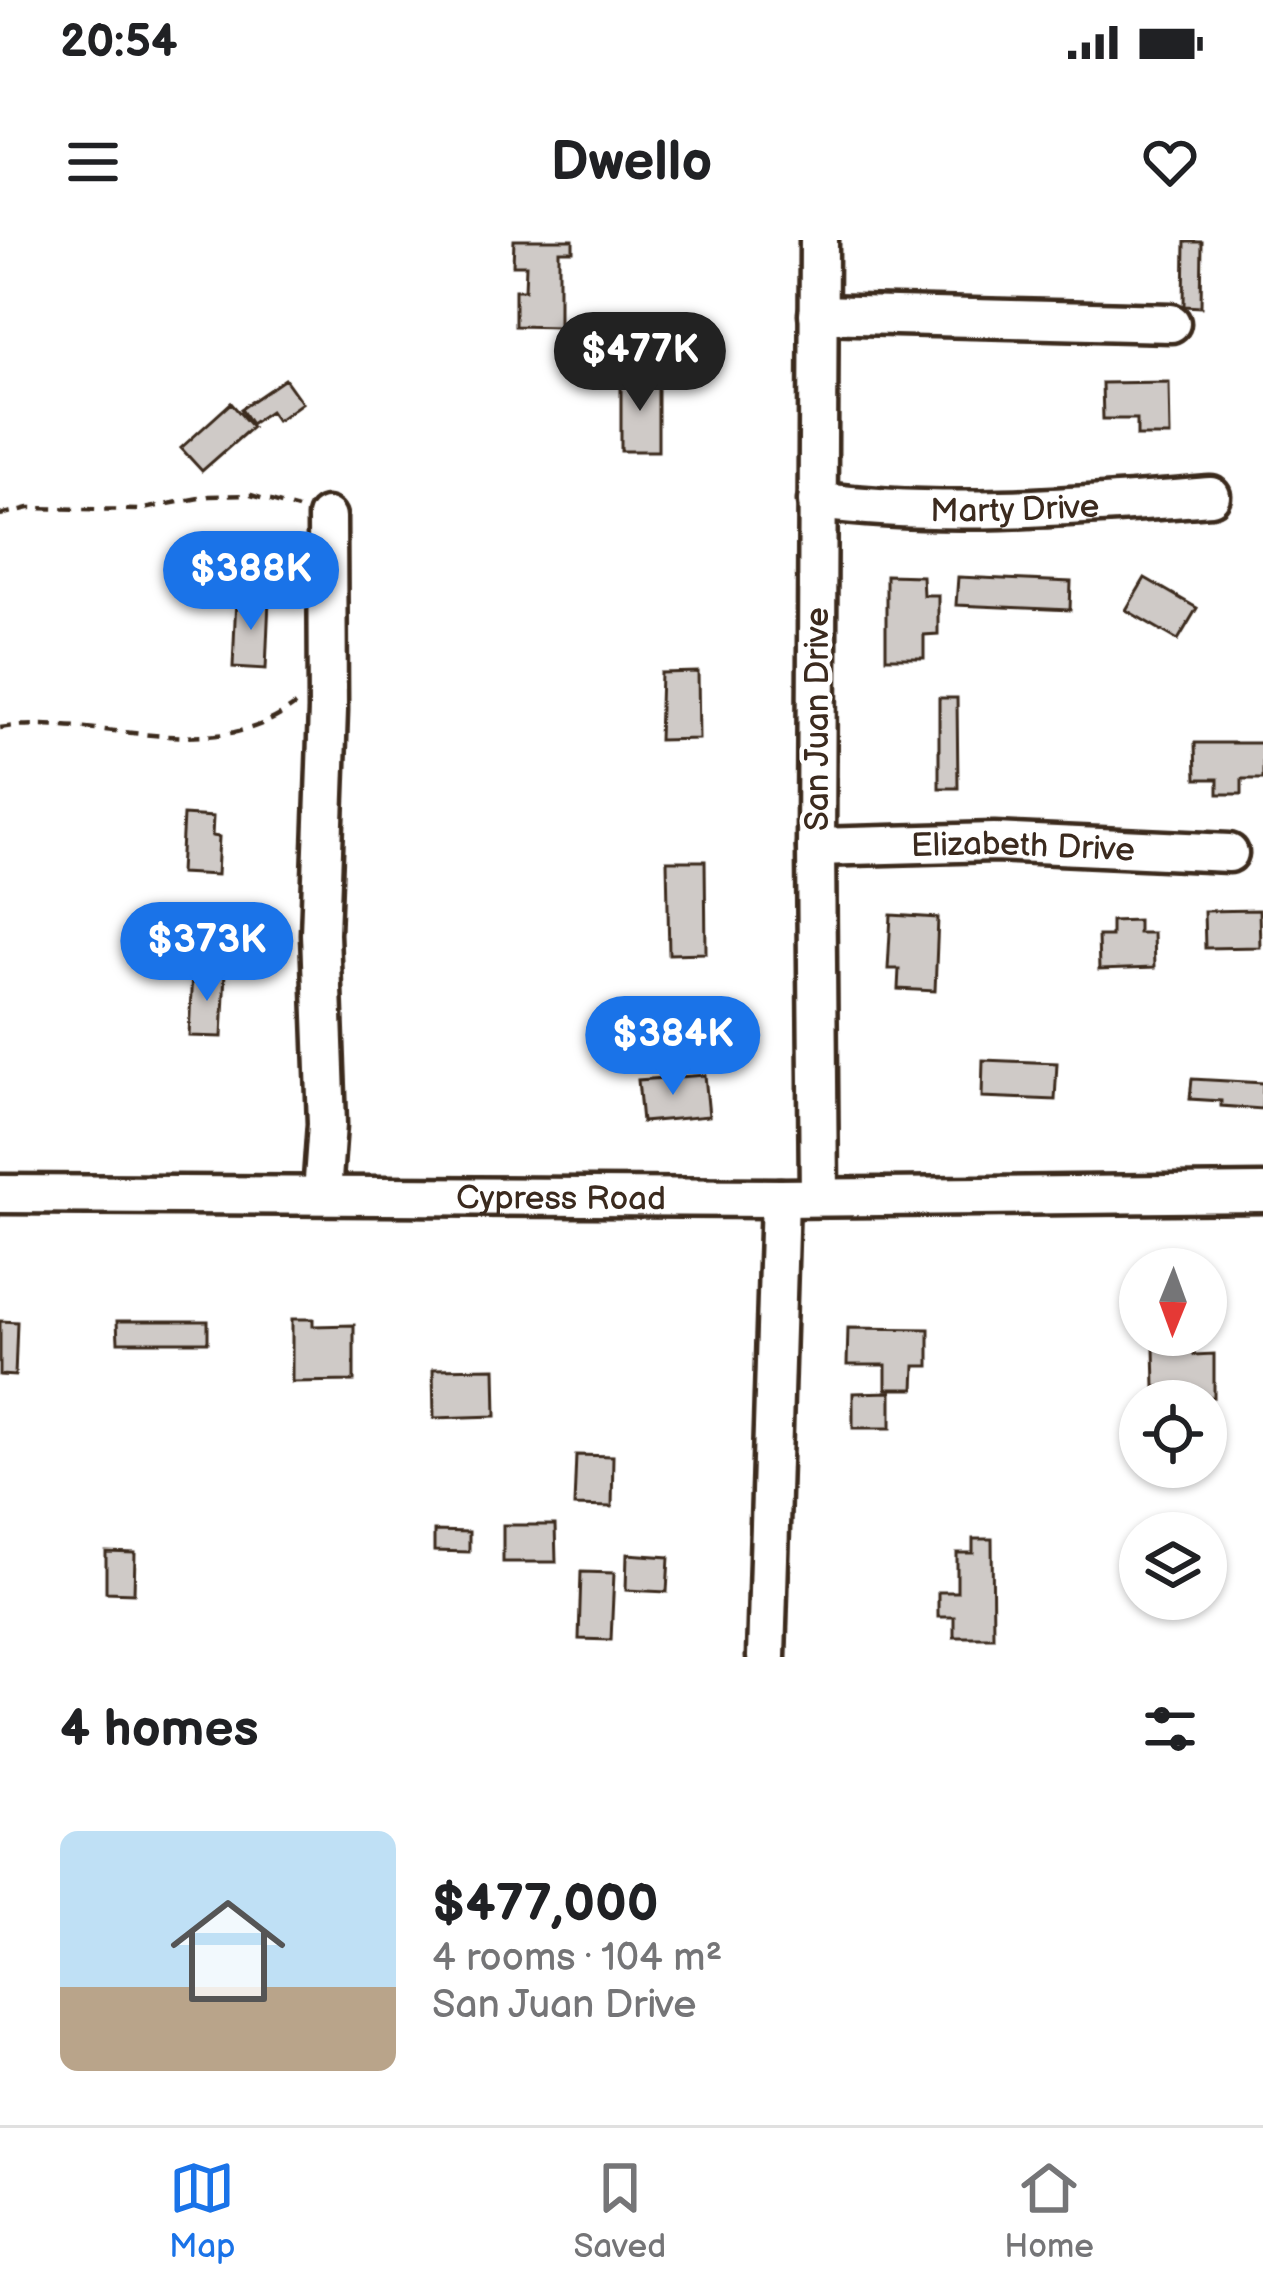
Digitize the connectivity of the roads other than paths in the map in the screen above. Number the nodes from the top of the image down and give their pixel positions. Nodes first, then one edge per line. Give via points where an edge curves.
1 (819, 240) edge
2 (818, 314) junction
3 (1171, 323) dead end
4 (1211, 496) dead end
5 (817, 501) junction
6 (327, 517) road end
7 (816, 848) junction
8 (1229, 853) dead end
9 (1263, 1193) edge
10 (322, 1194) junction
11 (0, 1195) edge
12 (820, 1197) junction
13 (780, 1198) junction
14 (766, 1657) edge

1 - 2 street, San Juan Drive
2 - 3 street
2 - 5 street, San Juan Drive
4 - 5 street, Marty Drive via 941,510
5 - 7 street, San Juan Drive
6 - 10 street
7 - 8 street, Elizabeth Drive via 994,842
7 - 12 street, San Juan Drive
9 - 12 street, Cypress Road
10 - 11 street, Cypress Road
10 - 13 street, Cypress Road
12 - 13 street, Cypress Road
13 - 14 street

